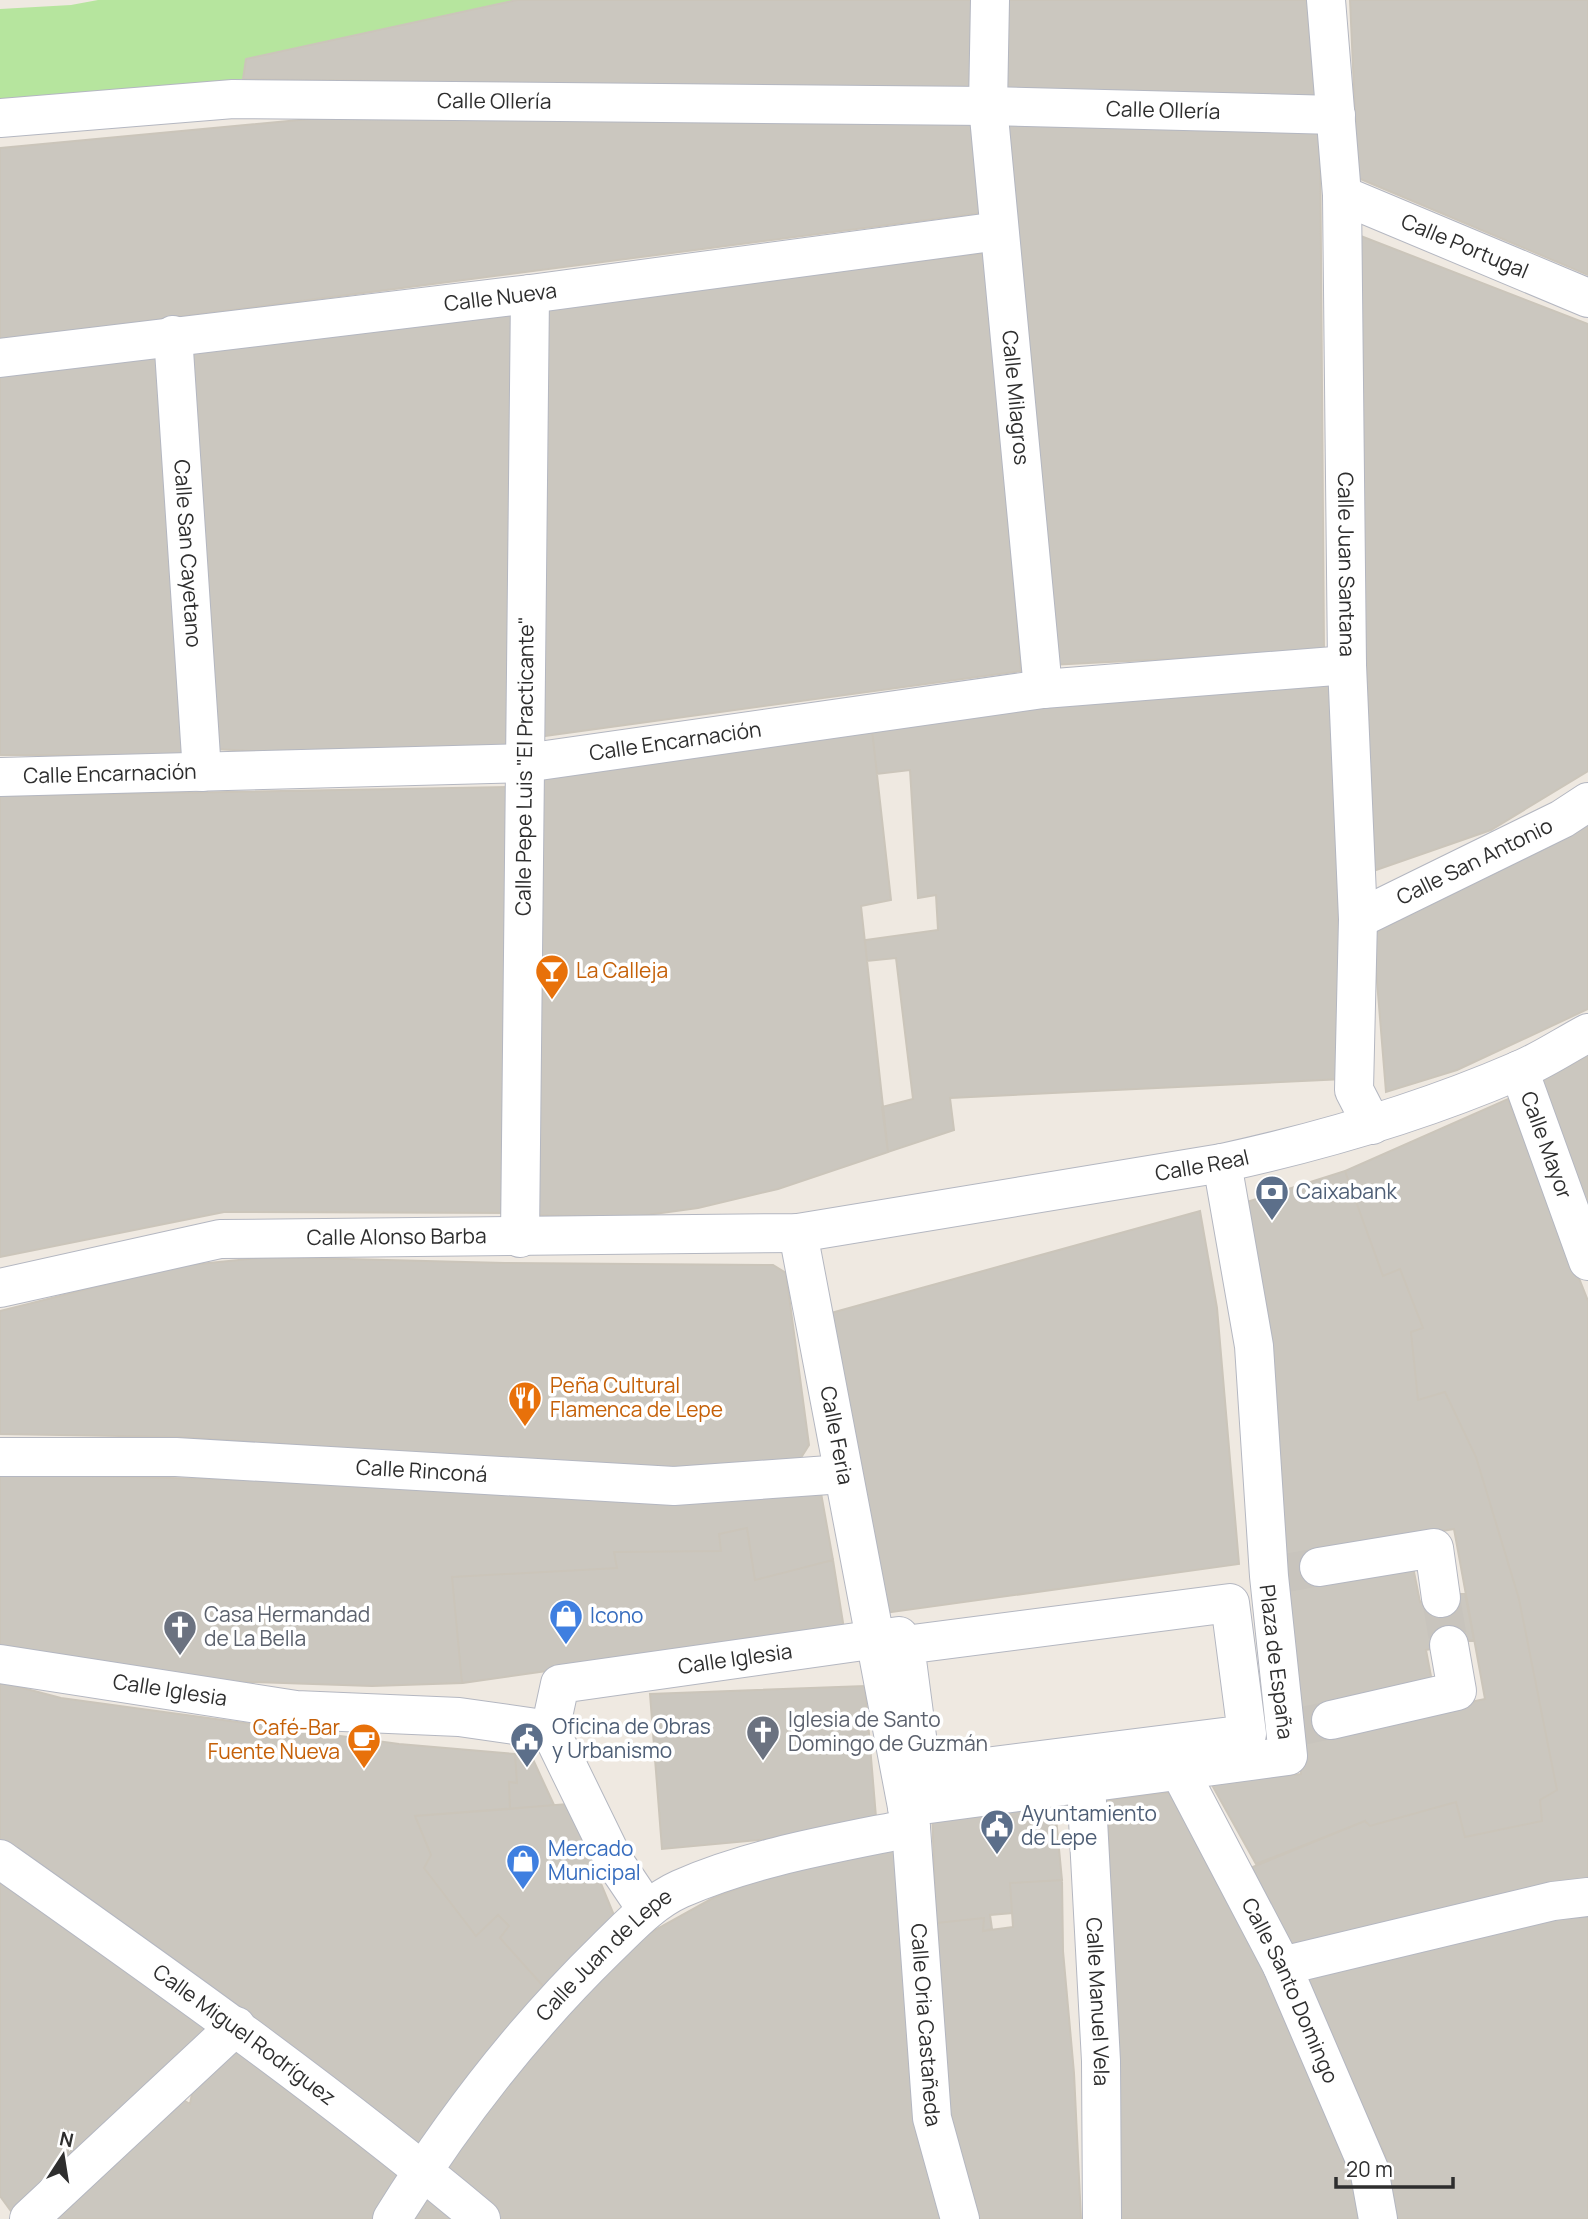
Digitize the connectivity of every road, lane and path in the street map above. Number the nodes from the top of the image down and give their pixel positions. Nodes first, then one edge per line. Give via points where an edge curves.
1 (990, 0) edge
2 (1326, 0) edge
3 (988, 106) junction
4 (1336, 115) junction
5 (0, 118) edge
6 (1342, 195) junction
7 (999, 231) junction
8 (530, 293) junction
9 (1588, 298) edge
10 (173, 335) junction
11 (0, 358) edge
12 (1347, 665) junction
13 (1043, 689) junction
14 (525, 763) junction
15 (202, 772) junction
16 (0, 777) edge
17 (1588, 802) edge
18 (1358, 919) junction
19 (1588, 1033) edge
20 (1519, 1070) junction
21 (1372, 1125) junction
22 (1222, 1163) junction
23 (798, 1233) junction
24 (520, 1238) junction
25 (1588, 1261) edge
26 (0, 1288) edge
27 (0, 1457) edge
28 (843, 1475) junction
29 (1292, 1572) junction
30 (1441, 1598) tunnel mouth
31 (890, 1642) junction
32 (1450, 1645) tunnel mouth
33 (0, 1664) edge
34 (1304, 1726) junction
35 (550, 1730) junction
36 (1180, 1772) junction
37 (1086, 1783) junction
38 (909, 1817) junction
39 (0, 1859) edge
40 (1588, 1897) edge
41 (647, 1910) junction
42 (1282, 1966) junction
43 (236, 2026) junction
44 (422, 2170) junction
45 (29, 2219) edge
46 (392, 2219) edge
47 (481, 2219) edge
48 (960, 2219) edge
49 (1102, 2219) edge
50 (1378, 2219) edge

1 - 3 street
2 - 4 street, Calle Juan Santana
3 - 4 street, Calle Ollería
3 - 5 street, Calle Ollería via 233,99
3 - 7 street, Calle Milagros
4 - 6 street, Calle Juan Santana
6 - 9 street, Calle Portugal
6 - 12 street, Calle Juan Santana
7 - 8 street, Calle Nueva
7 - 13 street, Calle Milagros
8 - 10 street, Calle Nueva
8 - 14 street, Calle Pepe Luis "El Practicante"
10 - 11 street, Calle Nueva
10 - 15 street, Calle San Cayetano
12 - 13 street, Calle Encarnación
12 - 18 street, Calle Juan Santana
13 - 14 street, Calle Encarnación
14 - 15 street, Calle Encarnación
14 - 24 street, Calle Pepe Luis "El Practicante"
15 - 16 street, Calle Encarnación
17 - 18 street, Calle San Antonio
18 - 21 street, Calle Juan Santana via 1354,1090
19 - 20 street, Calle Real
20 - 21 street, Calle Real
20 - 25 street, Calle Mayor
21 - 22 street, Calle Real
22 - 23 street, Calle Real
22 - 29 street
23 - 24 street, Calle Alonso Barba
23 - 28 street, Calle Feria
24 - 26 street, Calle Alonso Barba via 220,1239
27 - 28 street, Calle Rinconá via 176,1457 674,1486
28 - 31 street, Calle Feria
29 - 30 street via 1434,1548
29 - 31 street, Plaza de España
29 - 34 street, Plaza de España
31 - 31 street, Plaza de España via 922,1775 1247,1734 1230,1603
31 - 35 street, Calle Iglesia via 560,1684
31 - 38 street
32 - 34 street via 1457,1691
33 - 35 street, Calle Iglesia via 296,1710 459,1717
34 - 36 street, Plaza de España via 1288,1756
35 - 41 street via 614,1861
36 - 37 street, Plaza de España
36 - 42 street, Calle Santo Domingo
37 - 38 street, Plaza de España
37 - 49 street, Calle Manuel Vela via 1101,2061
38 - 41 street, Calle Juan de Lepe via 678,1890
38 - 48 street, Calle Oria Castañeda via 932,2118
39 - 43 street, Calle Miguel Rodríguez
40 - 42 street via 1553,1901
41 - 44 street, Calle Juan de Lepe via 554,2000
42 - 50 street, Calle Santo Domingo via 1370,2169
43 - 44 street, Calle Miguel Rodríguez
43 - 45 street
44 - 46 street, Calle Juan de Lepe
44 - 47 street, Calle Miguel Rodríguez

